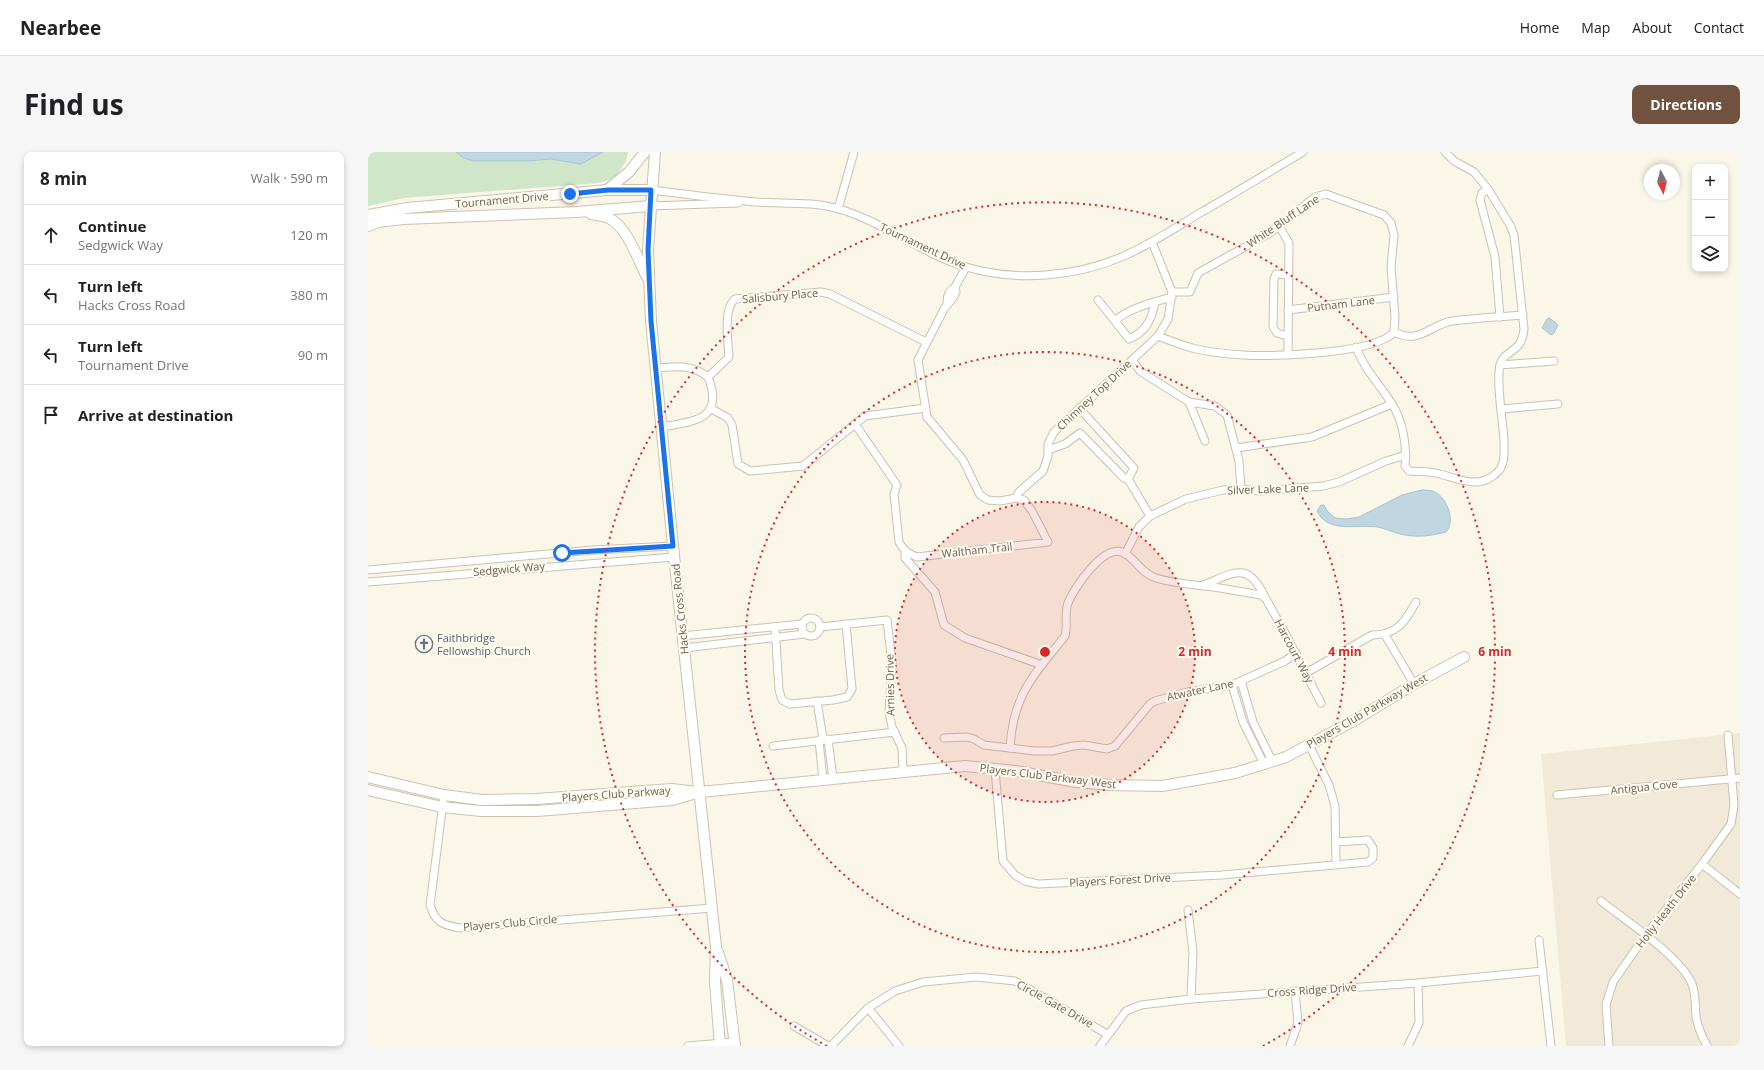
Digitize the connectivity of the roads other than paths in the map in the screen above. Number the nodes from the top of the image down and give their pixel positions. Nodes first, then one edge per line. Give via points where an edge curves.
1 (645, 152) edge
2 (655, 152) edge
3 (854, 152) edge
4 (1303, 152) edge
5 (1445, 152) edge
6 (1488, 189) junction
7 (608, 190) junction
8 (651, 190) junction
9 (756, 202) junction
10 (650, 206) junction
11 (838, 209) junction
12 (583, 212) junction
13 (368, 215) edge
14 (368, 226) edge
15 (1279, 226) junction
16 (1152, 242) junction
17 (966, 267) junction
18 (1288, 275) junction
19 (649, 282) junction
20 (1172, 294) junction
21 (1394, 297) junction
22 (1098, 300) dead end
23 (1155, 302) junction
24 (1288, 310) junction
25 (1522, 315) junction
26 (1500, 317) junction
27 (1115, 321) junction
28 (1394, 332) junction
29 (1158, 336) junction
30 (1287, 336) junction
31 (926, 342) junction
32 (1356, 347) junction
33 (1288, 355) junction
34 (1132, 360) junction
35 (1554, 361) dead end
36 (1500, 365) junction
37 (655, 368) junction
38 (708, 377) junction
39 (1189, 402) junction
40 (1392, 404) junction
41 (1558, 404) dead end
42 (710, 408) junction
43 (926, 408) junction
44 (1079, 408) junction
45 (1502, 410) junction
46 (855, 424) junction
47 (662, 427) junction
48 (1205, 441) dead end
49 (1236, 448) junction
50 (1048, 450) junction
51 (1406, 455) junction
52 (1128, 479) junction
53 (1241, 489) junction
54 (1016, 498) junction
55 (1150, 516) junction
56 (673, 546) junction
57 (906, 552) junction
58 (1125, 554) junction
59 (674, 557) junction
60 (368, 570) edge
61 (368, 582) edge
62 (1200, 585) junction
63 (1266, 600) junction
64 (1416, 602) dead end
65 (802, 624) junction
66 (846, 624) junction
67 (775, 627) junction
68 (820, 627) junction
69 (749, 629) junction
70 (711, 633) junction
71 (805, 634) junction
72 (1384, 635) junction
73 (682, 636) junction
74 (776, 638) junction
75 (751, 640) junction
76 (712, 645) junction
77 (684, 648) junction
78 (1296, 653) junction
79 (1464, 657) dead end
80 (1042, 665) junction
81 (1306, 673) junction
82 (1241, 681) junction
83 (1414, 684) junction
84 (1232, 685) junction
85 (817, 701) junction
86 (1321, 703) dead end
87 (1249, 710) junction
88 (1240, 713) junction
89 (1255, 726) junction
90 (1247, 730) junction
91 (894, 732) junction
92 (1728, 735) dead end
93 (944, 738) dead end
94 (823, 740) junction
95 (1309, 745) junction
96 (773, 746) dead end
97 (1010, 748) junction
98 (821, 754) junction
99 (830, 754) junction
100 (1268, 763) junction
101 (995, 770) junction
102 (903, 772) junction
103 (368, 777) edge
104 (1732, 778) junction
105 (1740, 778) edge
106 (828, 779) junction
107 (368, 790) edge
108 (700, 792) junction
109 (444, 794) junction
110 (1557, 795) dead end
111 (442, 807) junction
112 (1336, 842) junction
113 (1336, 864) junction
114 (1702, 864) junction
115 (1740, 894) edge
116 (1601, 901) dead end
117 (712, 908) junction
118 (1188, 910) dead end
119 (1645, 936) junction
120 (1539, 940) dead end
121 (716, 946) junction
122 (1543, 971) junction
123 (1418, 983) junction
124 (1295, 991) junction
125 (1191, 999) junction
126 (868, 1008) junction
127 (794, 1026) dead end
128 (1107, 1034) junction
129 (735, 1044) edge
130 (720, 1045) edge
131 (688, 1046) edge
132 (830, 1046) edge
133 (899, 1046) edge
134 (1100, 1046) edge
135 (1290, 1046) edge
136 (1408, 1046) edge
137 (1551, 1046) edge
138 (1609, 1046) edge
139 (1707, 1046) edge

1 - 7 street via 629,172
2 - 8 street, Hacks Cross Road
3 - 11 street
4 - 16 street, Tournament Drive
5 - 6 street via 1454,161 1474,172
6 - 25 street via 1513,230
6 - 26 street via 1482,193 1480,200 1492,243
7 - 8 street, Tournament Drive
7 - 13 street, Tournament Drive via 408,208
8 - 9 street, Tournament Drive
8 - 10 street, Hacks Cross Road
9 - 10 street, Tournament Drive
9 - 11 street, Tournament Drive via 808,204
10 - 12 street, Tournament Drive
10 - 19 street, Hacks Cross Road
11 - 17 street, Tournament Drive
12 - 14 street, Tournament Drive via 403,219
12 - 19 street via 608,218 618,225 627,236
15 - 18 street via 1289,243
15 - 20 street, White Bluff Lane via 1198,272 1190,292
15 - 21 street, White Bluff Lane via 1315,197 1323,194 1384,215 1393,230 1394,245 1390,267
16 - 17 street, Tournament Drive via 1123,257 1065,273 1020,276
16 - 20 street
17 - 31 street via 956,287 954,298 947,303
18 - 24 street
18 - 30 street via 1276,274 1274,280 1273,327 1277,333
19 - 37 street, Hacks Cross Road
20 - 23 street
20 - 29 street, Chimney Top Drive via 1168,319
21 - 24 street, Putnam Lane
21 - 28 street, White Bluff Lane
22 - 27 street
23 - 27 street via 1120,316
23 - 27 street via 1153,316 1147,326 1129,339
24 - 30 street
25 - 26 street
25 - 36 street via 1524,329 1519,346 1506,355
26 - 28 street via 1447,322 1419,335
28 - 32 street via 1381,341
29 - 33 street via 1192,348 1243,355
29 - 34 street, Chimney Top Drive
30 - 33 street
31 - 38 street, Salisbury Place via 830,294 821,292 735,299 729,304 727,312 729,357
31 - 43 street via 918,360
32 - 33 street
32 - 40 street via 1361,362
34 - 39 street via 1140,371
34 - 44 street, Chimney Top Drive
35 - 36 street
36 - 45 street
37 - 38 street via 684,366 695,368
37 - 47 street, Hacks Cross Road
38 - 42 street via 712,393
39 - 48 street
39 - 49 street via 1214,406 1227,415
40 - 49 street via 1312,437
40 - 51 street via 1400,422
41 - 45 street
42 - 46 street via 728,418 732,425 738,464 750,471 803,466
42 - 47 street via 700,419
43 - 46 street via 865,416
43 - 54 street via 927,417 963,460 980,495 988,500
44 - 50 street, Chimney Top Drive via 1054,432
44 - 52 street via 1134,468
45 - 51 street via 1505,453 1502,466 1486,480 1478,482 1439,473 1409,471 1405,466
46 - 57 street via 897,485 894,494 898,542
47 - 56 street, Hacks Cross Road
49 - 53 street
50 - 52 street via 1065,444 1080,433 1124,478
50 - 54 street, Chimney Top Drive via 1043,471 1019,492
51 - 53 street, Silver Lake Lane via 1323,486 1260,491
52 - 55 street
53 - 55 street, Silver Lake Lane via 1223,490 1186,499
54 - 57 street, Waltham Trail via 1024,500 1048,542 917,557
55 - 58 street, Silver Lake Lane via 1139,527
56 - 59 street, Hacks Cross Road
56 - 60 street, Sedgwick Way
57 - 80 street via 905,558 935,592 944,625 965,638
58 - 62 street, Harcourt Way via 1142,571 1154,577 1171,582
58 - 80 street via 1109,552 1095,563 1068,603 1065,636
59 - 61 street, Sedgwick Way
59 - 73 street, Hacks Cross Road
62 - 63 street, Harcourt Way via 1261,595
62 - 63 street, Harcourt Way via 1241,572 1250,575 1258,583
63 - 78 street, Harcourt Way
64 - 72 street via 1406,619
65 - 67 street
65 - 68 street via 811,618 818,621
65 - 71 street via 802,631
66 - 68 street
66 - 85 street via 852,689 847,697
66 - 91 street, Arnies Drive via 887,620 892,663 889,712
67 - 69 street
67 - 74 street
68 - 71 street via 820,631 814,636
69 - 70 street
69 - 75 street
70 - 73 street
70 - 76 street
71 - 74 street
72 - 81 street via 1372,635
72 - 83 street
73 - 77 street, Hacks Cross Road
74 - 75 street
74 - 85 street via 782,700 790,704
75 - 76 street
76 - 77 street
77 - 108 street, Hacks Cross Road
78 - 81 street, Harcourt Way
78 - 82 street, Atwater Lane via 1285,661
79 - 83 street, Players Club Parkway West
80 - 97 street via 1025,689 1016,708
81 - 86 street, Harcourt Way
82 - 84 street, Atwater Lane
82 - 87 street
83 - 95 street, Players Club Parkway West
84 - 88 street
84 - 97 street, Atwater Lane via 1188,692 1155,701 1115,746 1107,749 1084,745 1052,751
85 - 94 street
87 - 88 street
87 - 89 street
88 - 90 street
89 - 90 street
89 - 100 street
90 - 100 street
91 - 94 street
91 - 102 street, Arnies Drive via 903,754
92 - 104 street, Holly Heath Drive
93 - 97 street, Atwater Lane via 967,737 984,745
94 - 96 street
94 - 98 street
94 - 99 street
95 - 100 street, Players Club Parkway West
95 - 112 street via 1329,785 1335,806
98 - 99 street
98 - 106 street
99 - 106 street
100 - 101 street, Players Club Parkway West via 1235,773 1162,786 1076,782 1016,771
101 - 102 street, Players Club Parkway West via 965,766
101 - 113 street, Players Forest Drive via 1003,861 1014,875 1025,881 1038,884 1222,875
102 - 106 street, Players Club Parkway West
103 - 109 street, Players Club Parkway
104 - 105 street, Antigua Cove
104 - 110 street, Antigua Cove
104 - 114 street, Holly Heath Drive via 1734,806 1731,824
106 - 108 street, Players Club Parkway West
107 - 111 street, Players Club Parkway
108 - 109 street, Players Club Parkway via 672,789 505,800 482,800
108 - 111 street, Players Club Parkway via 672,800 537,811 481,811
108 - 117 street, Hacks Cross Road
109 - 111 street, Players Club Circle
111 - 117 street, Players Club Circle via 430,904 433,915 444,925 460,928
112 - 113 street
112 - 113 street, Players Forest Drive via 1368,840 1373,848 1373,858 1368,862
114 - 115 street
114 - 119 street, Holly Heath Drive
116 - 119 street
117 - 121 street, Hacks Cross Road
118 - 125 street via 1193,952
119 - 138 street, Holly Heath Drive via 1610,989 1606,1013
119 - 139 street via 1677,962 1688,976 1694,992 1699,1028
120 - 122 street
121 - 129 street, Hacks Cross Road via 727,980
121 - 130 street, Hacks Cross Road via 715,982
122 - 123 street, Cross Ridge Drive
122 - 137 street
123 - 124 street, Cross Ridge Drive
123 - 136 street via 1419,1022
124 - 125 street, Cross Ridge Drive
124 - 135 street via 1298,1023
125 - 128 street, Cross Ridge Drive via 1141,1005 1126,1011
126 - 128 street, Circle Gate Drive via 895,991 923,982 976,977 1015,981
126 - 132 street, Circle Gate Drive
126 - 133 street
127 - 132 street
128 - 134 street, Cross Ridge Drive
129 - 130 street
130 - 131 street

